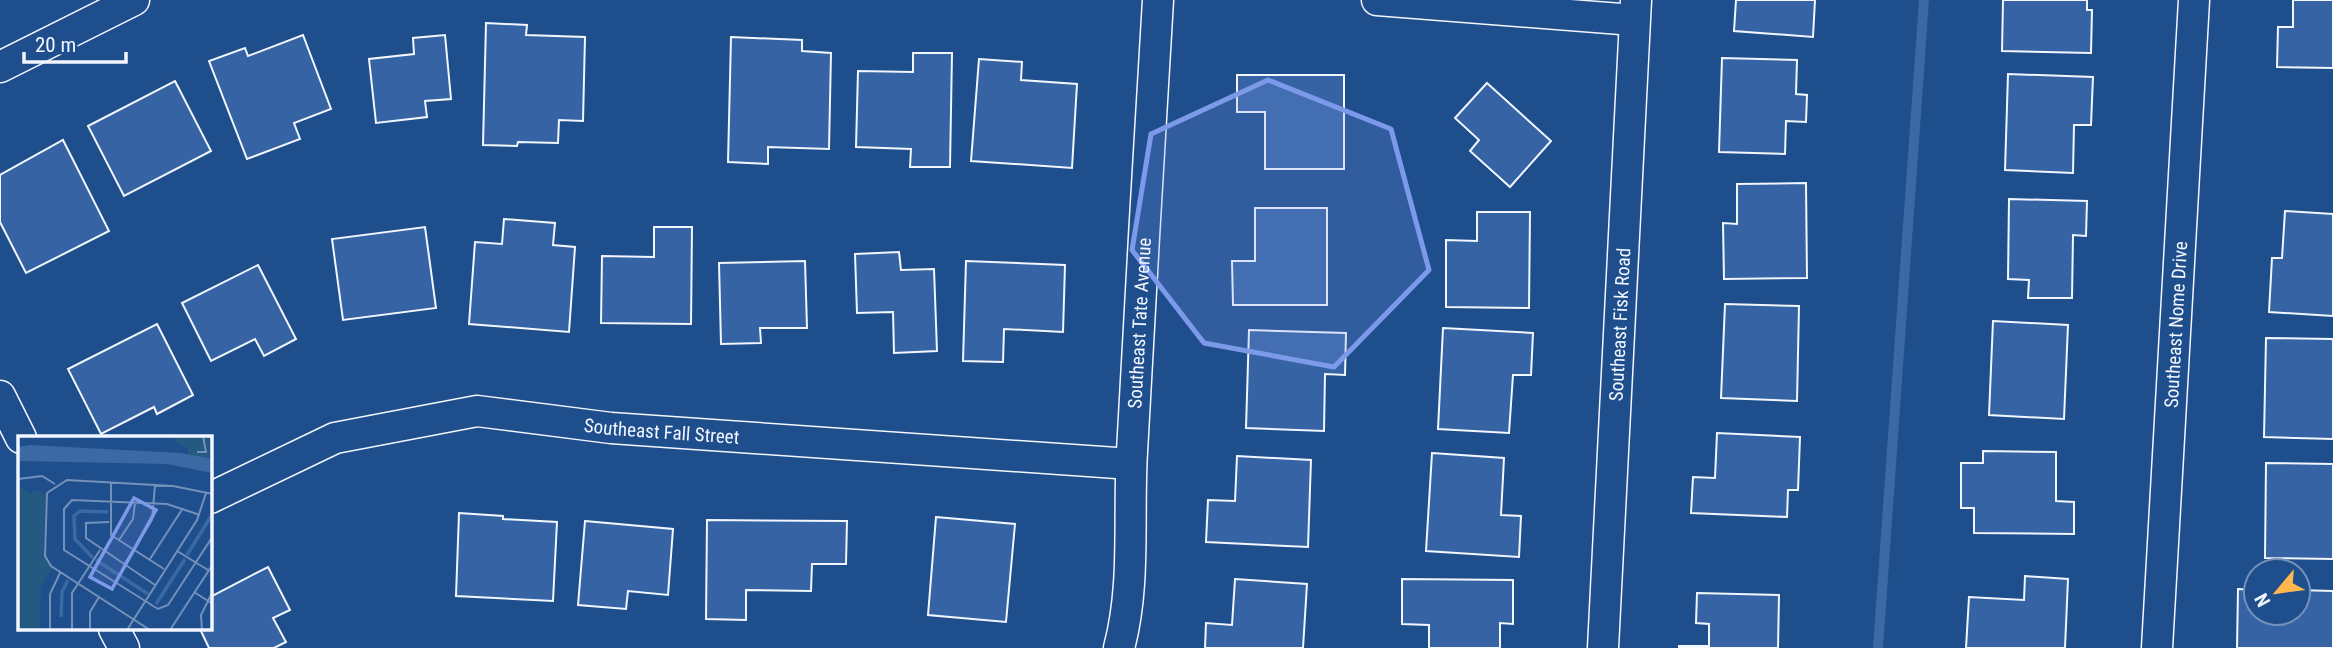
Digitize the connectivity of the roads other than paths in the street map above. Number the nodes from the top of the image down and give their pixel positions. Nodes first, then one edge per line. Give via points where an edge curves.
1 (134, 0) edge
2 (1158, 0) edge
3 (1377, 0) edge
4 (2194, 0) edge
5 (1635, 10) edge
6 (0, 67) edge
7 (0, 396) edge
8 (20, 436) edge
9 (1131, 464) junction
10 (212, 497) edge
11 (115, 630) edge
12 (124, 648) edge
13 (1119, 648) edge
14 (1603, 648) edge
15 (2157, 648) edge

1 - 6 street
2 - 9 street, Southeast Tate Avenue
3 - 5 street
4 - 15 street, Southeast Nome Drive
5 - 14 street, Southeast Fisk Road
7 - 8 street
9 - 10 street, Southeast Fall Street via 611,428 477,411 335,438
9 - 13 street, Southeast Tate Avenue via 1129,563
11 - 12 street

